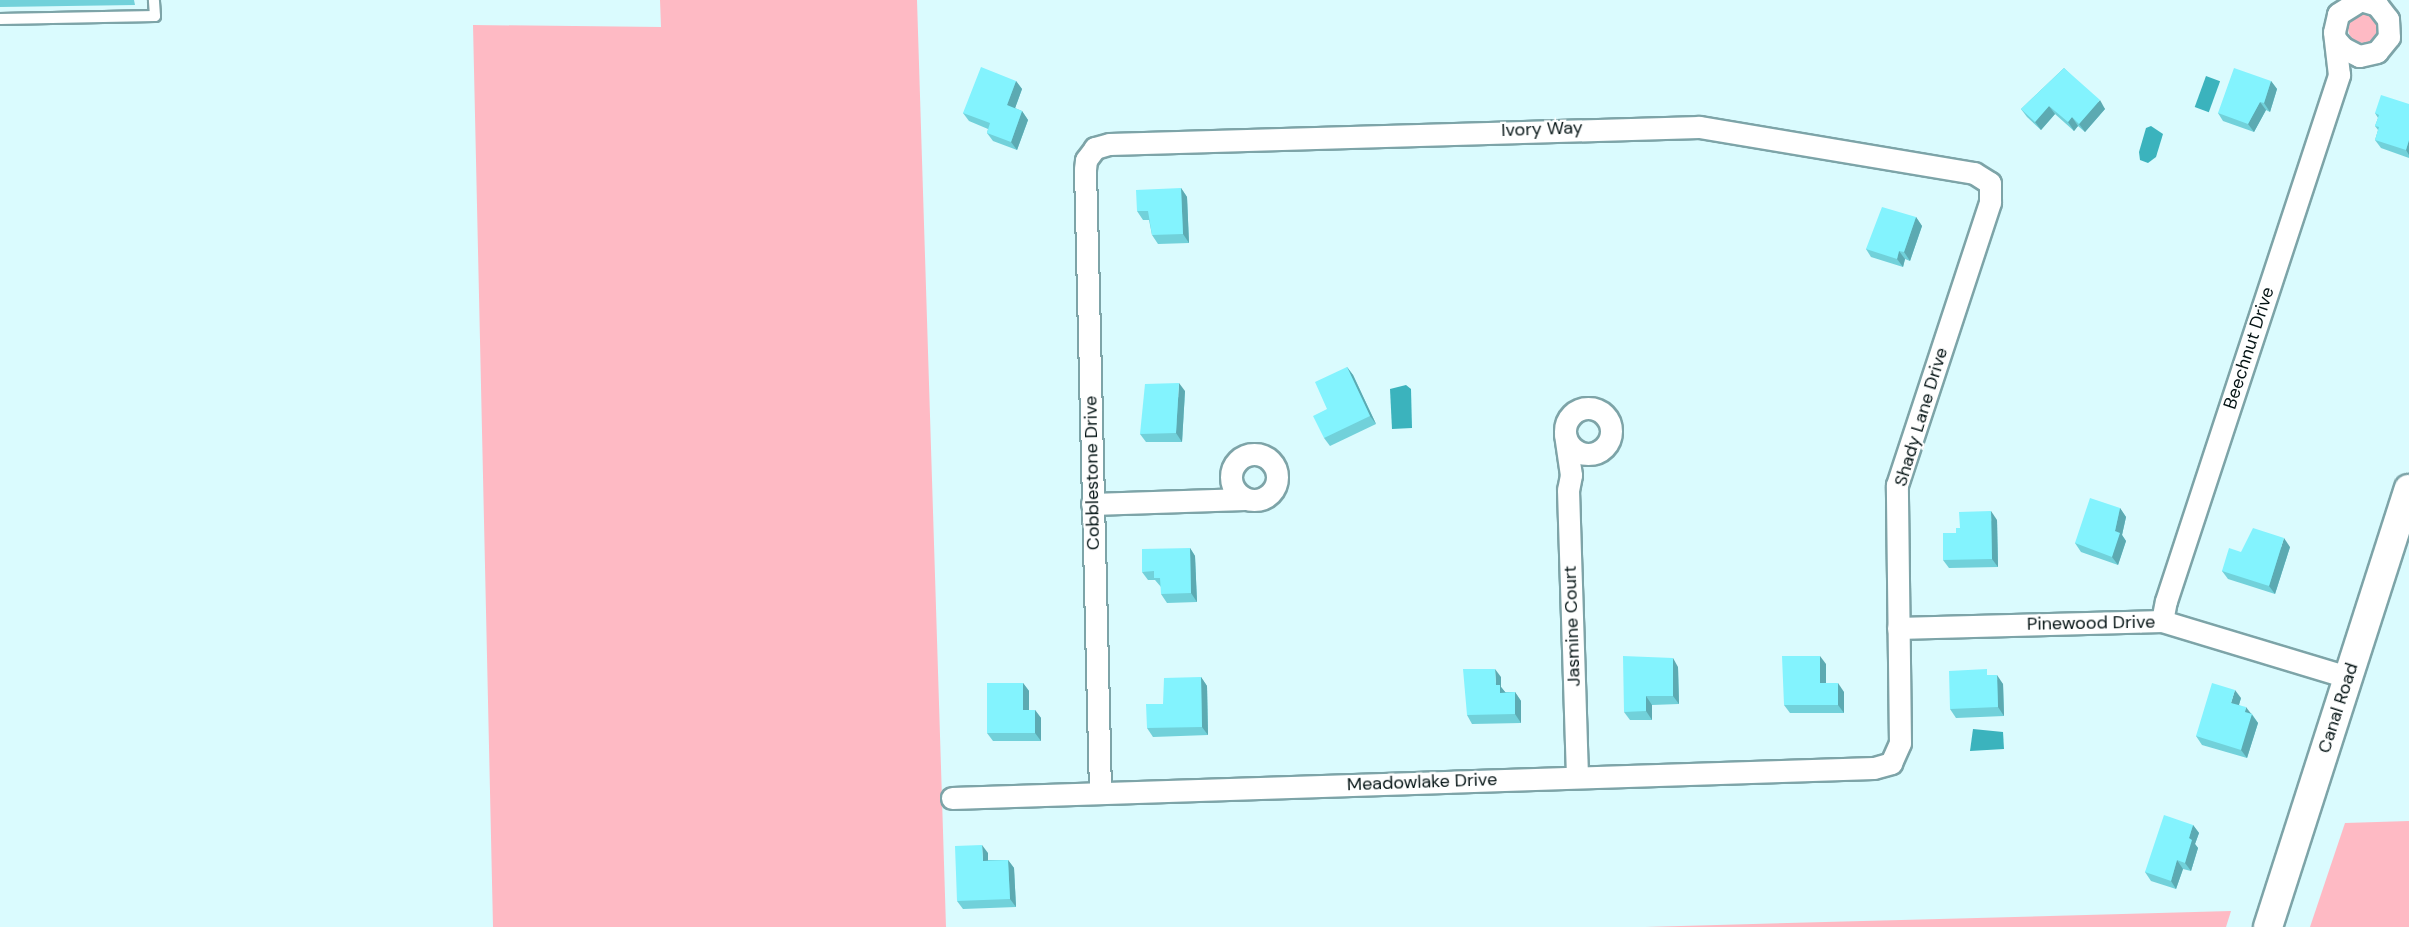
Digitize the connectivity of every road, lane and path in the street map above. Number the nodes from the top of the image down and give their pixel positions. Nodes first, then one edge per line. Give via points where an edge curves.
1 (154, 0) edge
2 (0, 19) edge
3 (2337, 40) junction
4 (2368, 55) junction
5 (2339, 75) junction
6 (1090, 154) joint
7 (1989, 183) joint
8 (1565, 434) junction
9 (1594, 454) junction
10 (1231, 472) junction
11 (1571, 475) junction
12 (2409, 489) edge
13 (1215, 497) junction
14 (1245, 499) junction
15 (1092, 504) junction
16 (2162, 621) junction
17 (1898, 628) junction
18 (2348, 676) junction
19 (1891, 764) joint
20 (1577, 777) junction
21 (1100, 793) junction
22 (952, 798) dead end
23 (2268, 927) edge

1 - 2 lane via 154,16
3 - 4 street via 2350,54
3 - 4 street, Beechnut Drive via 2338,14 2351,2 2369,1 2384,11 2390,28 2384,45
3 - 5 street, Beechnut Drive
4 - 5 street, Beechnut Drive
5 - 16 street, Beechnut Drive
6 - 7 street, Ivory Way via 1109,144 1658,125 1699,127 1974,173
6 - 15 street, Cobblestone Drive via 1085,170
7 - 17 street, Shady Lane Drive via 1990,202 1897,485
8 - 9 street via 1572,448
8 - 9 street via 1574,413 1589,408 1603,413 1612,433 1606,447
8 - 11 street, Jasmine Court
9 - 11 street
10 - 13 street
10 - 14 street via 1234,488
10 - 14 street via 1246,455 1262,455 1274,463 1278,478 1273,491 1261,500
11 - 20 street, Jasmine Court via 1568,490
12 - 18 street, Canal Road
13 - 14 street
13 - 15 street
15 - 21 street, Cobblestone Drive
16 - 17 street, Pinewood Drive
16 - 18 street, Pinewood Drive
17 - 19 street, Shady Lane Drive via 1900,743
18 - 23 street, Canal Road
19 - 20 street, Meadowlake Drive via 1874,768
20 - 21 street, Meadowlake Drive
21 - 22 street, Meadowlake Drive

